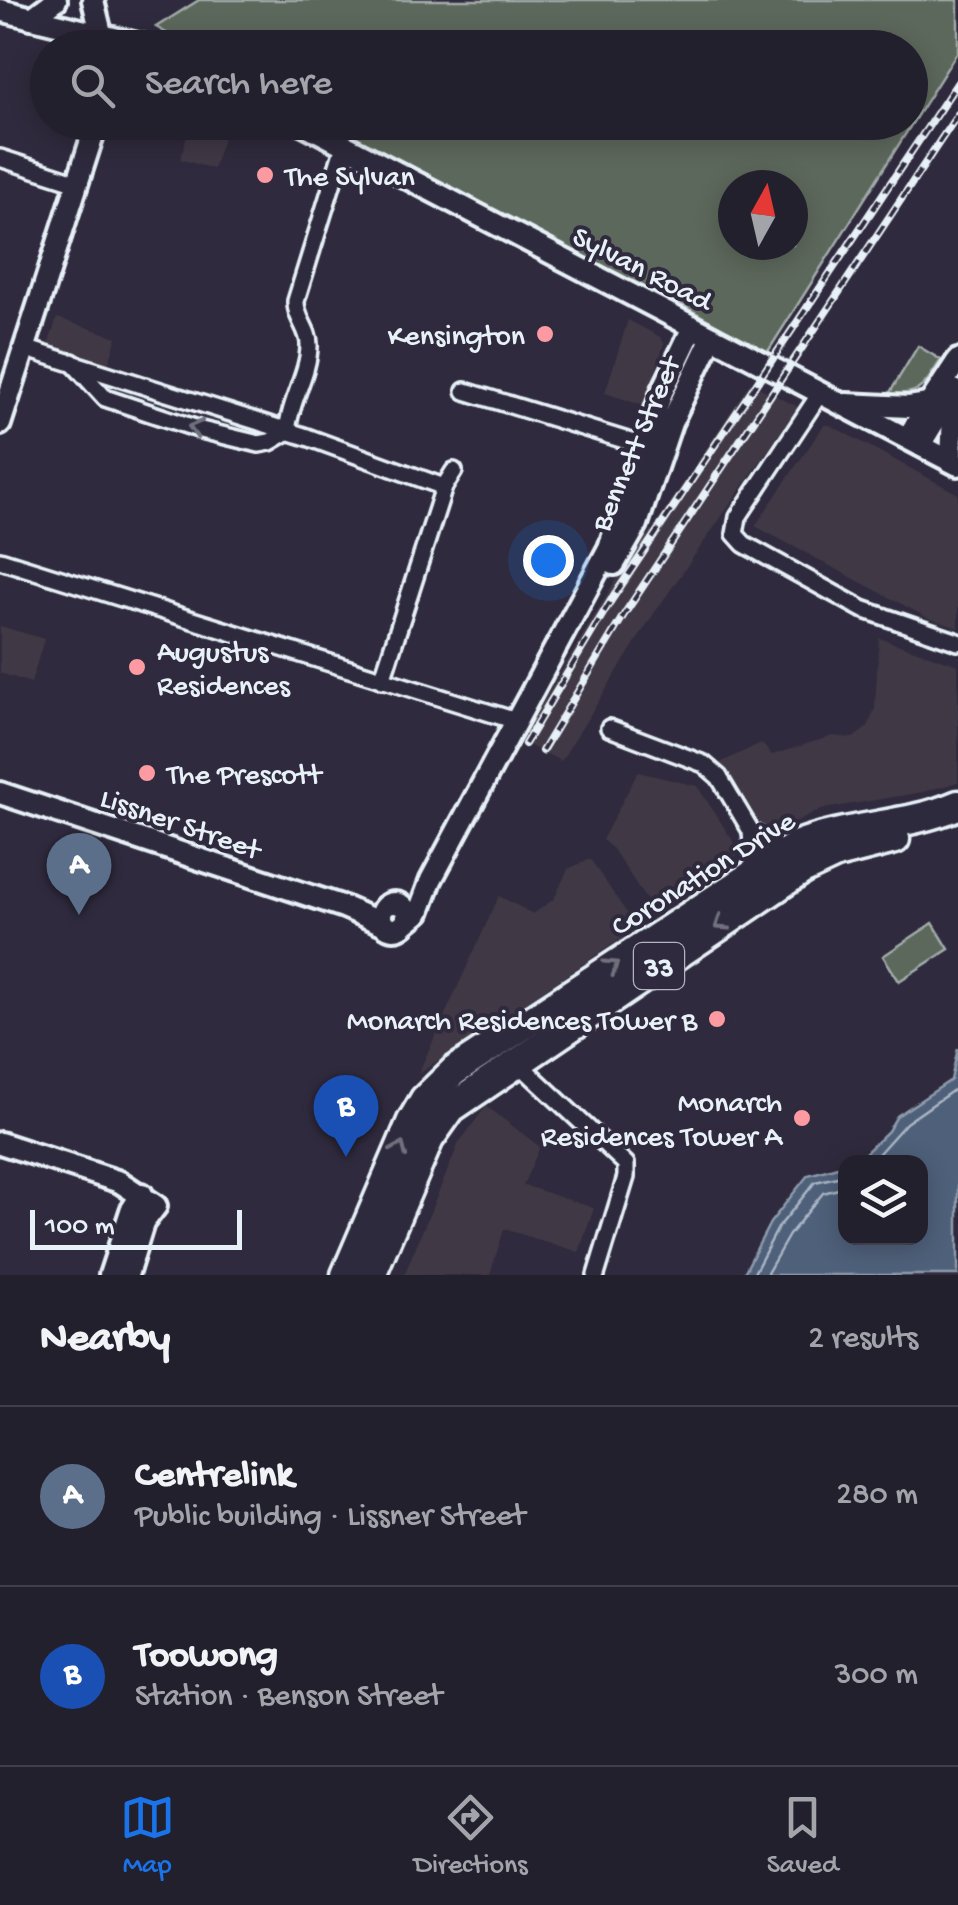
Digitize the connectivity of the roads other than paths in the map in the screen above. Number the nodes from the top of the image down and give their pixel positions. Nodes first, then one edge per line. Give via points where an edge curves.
1 (56, 0) edge
2 (93, 0) edge
3 (0, 10) edge
4 (32, 18) junction
5 (71, 30) edge
6 (101, 30) edge
7 (91, 140) edge
8 (333, 140) edge
9 (344, 146) junction
10 (0, 158) edge
11 (78, 183) junction
12 (693, 327) junction
13 (712, 337) junction
14 (24, 348) junction
15 (958, 360) edge
16 (72, 362) junction
17 (956, 387) edge
18 (465, 390) dead end
19 (821, 392) junction
20 (844, 404) junction
21 (928, 404) junction
22 (0, 424) edge
23 (287, 432) junction
24 (914, 441) junction
25 (653, 448) junction
26 (954, 463) edge
27 (454, 471) dead end
28 (444, 487) junction
29 (0, 560) edge
30 (958, 642) edge
31 (382, 680) junction
32 (516, 721) junction
33 (609, 728) dead end
34 (0, 793) edge
35 (958, 805) edge
36 (958, 824) edge
37 (751, 831) junction
38 (784, 852) junction
39 (754, 872) junction
40 (392, 915) joint
41 (508, 1050) junction
42 (0, 1144) edge
43 (149, 1200) junction
44 (140, 1234) junction
45 (110, 1275) edge
46 (127, 1275) edge
47 (143, 1275) edge
48 (346, 1275) edge
49 (371, 1275) edge
50 (596, 1275) edge

1 - 4 street
2 - 6 street
3 - 4 street
4 - 5 street
7 - 11 street
8 - 9 street, Sylvan Road
9 - 12 street, Sylvan Road
9 - 23 street via 296,300 310,345
10 - 11 street
11 - 14 street
12 - 13 street, Sylvan Road
12 - 25 street, Bennett Street via 662,392
13 - 19 street, Sylvan Road
13 - 25 street, Bennett Street
14 - 16 street
14 - 22 street
15 - 21 street
16 - 23 street
23 -> 16 street via 259,444 102,398
17 - 24 street
17 - 26 street
18 - 25 street
19 - 20 street, Sylvan Road
19 - 30 street via 738,517 735,534 862,609
20 - 21 street
20 - 24 street, Sylvan Road
21 - 24 street
23 - 28 street
24 - 26 street, Sylvan Road
25 - 32 street, Bennett Street via 634,530
27 - 28 street
28 - 31 street
29 - 31 street
31 - 32 street
32 - 40 street, Bennett Street via 419,912
33 - 37 street via 704,764
34 - 40 street, Lissner Street via 344,907
35 - 38 highway, Coronation Drive / 33 via 838,831
36 -> 41 highway, Coronation Drive / 33 via 860,846 802,870
37 - 38 street
37 - 39 street
38 - 39 highway, Coronation Drive / 33
41 -> 39 highway, Coronation Drive / 33
48 -> 41 highway, 33 via 425,1099 439,1083
41 - 49 highway, 33 via 433,1130
41 - 50 street via 626,1164
42 - 43 street via 120,1182
43 - 44 street
43 - 45 street via 130,1212
44 - 46 street
44 - 47 street

